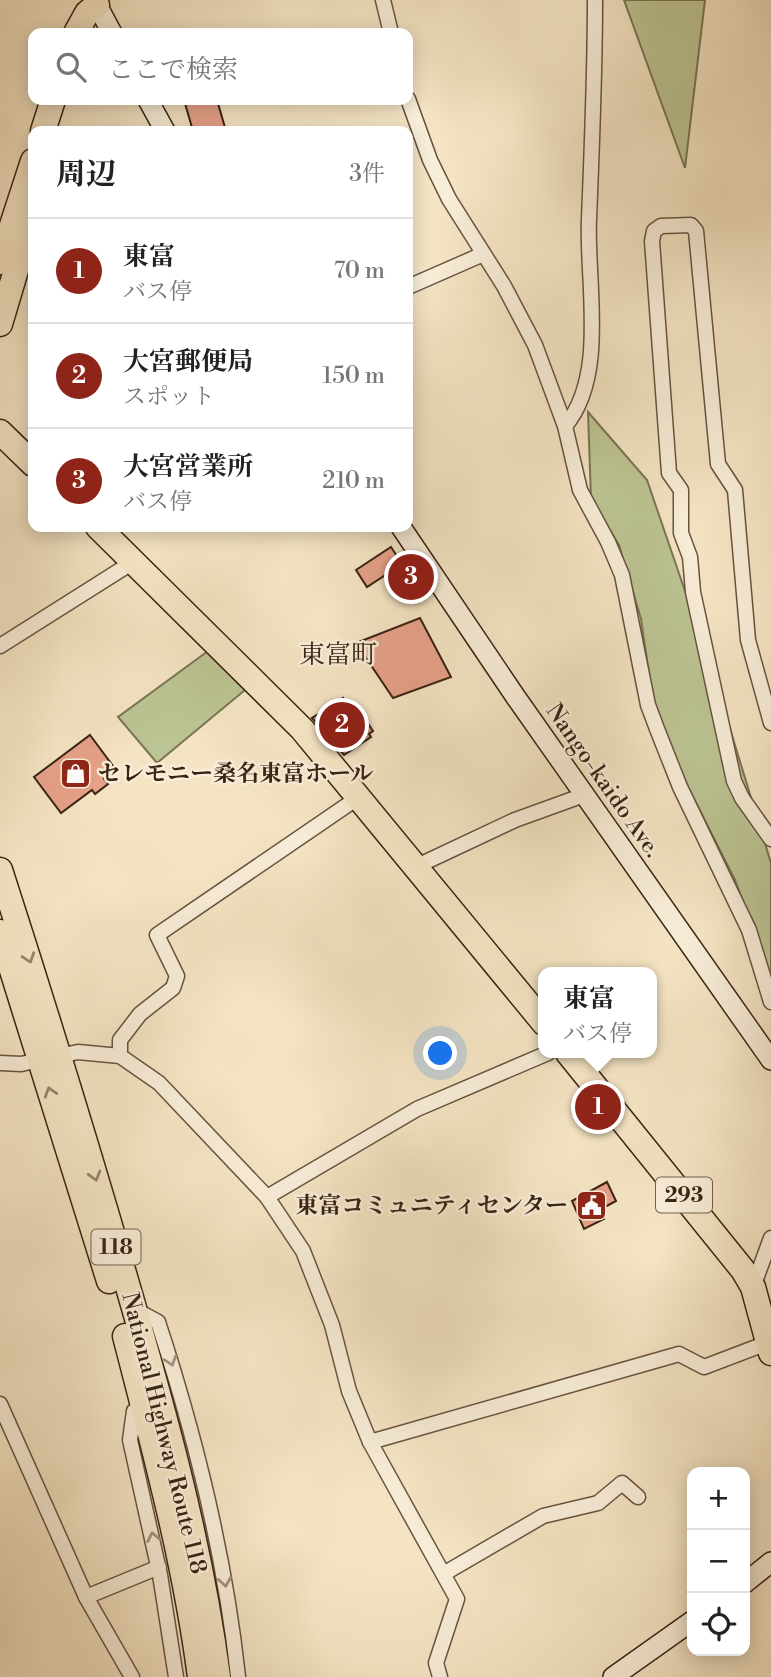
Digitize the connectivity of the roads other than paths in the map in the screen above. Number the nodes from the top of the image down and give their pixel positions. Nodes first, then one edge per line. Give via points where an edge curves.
1 (383, 0) edge
2 (596, 0) edge
3 (96, 2) edge
4 (79, 28) edge
5 (89, 28) edge
6 (109, 28) edge
7 (390, 28) edge
8 (52, 105) edge
9 (66, 105) edge
10 (151, 105) edge
11 (410, 105) edge
12 (45, 126) edge
13 (59, 126) edge
14 (162, 126) edge
15 (28, 176) edge
16 (28, 230) edge
17 (481, 255) junction
18 (0, 262) edge
19 (413, 285) edge
20 (0, 324) edge
21 (565, 426) junction
22 (0, 432) edge
23 (28, 454) edge
24 (103, 532) edge
25 (404, 532) edge
26 (134, 562) junction
27 (0, 646) edge
28 (771, 723) edge
29 (584, 795) junction
30 (359, 797) junction
31 (771, 839) edge
32 (415, 867) junction
33 (0, 870) edge
34 (0, 932) edge
35 (4, 961) edge
36 (771, 1002) edge
37 (538, 1017) edge
38 (120, 1056) junction
39 (50, 1057) junction
40 (538, 1057) edge
41 (572, 1058) edge
42 (771, 1058) edge
43 (0, 1063) edge
44 (267, 1197) junction
45 (771, 1238) edge
46 (753, 1287) junction
47 (134, 1310) junction
48 (769, 1348) edge
49 (0, 1405) edge
50 (143, 1406) junction
51 (370, 1442) junction
52 (638, 1497) dead end
53 (771, 1562) edge
54 (159, 1567) junction
55 (445, 1573) junction
56 (750, 1579) edge
57 (86, 1597) junction
58 (687, 1625) edge
59 (203, 1630) junction
60 (132, 1677) edge
61 (176, 1677) edge
62 (200, 1677) edge
63 (218, 1677) edge
64 (238, 1677) edge
65 (440, 1677) edge
66 (613, 1677) edge

1 - 7 street
2 - 21 street via 590,337 582,398
3 - 4 highway
3 - 5 highway
3 - 6 street
8 - 12 highway
9 - 13 highway
10 - 14 street
11 - 17 street via 430,160
15 - 18 highway
16 - 20 highway
17 - 19 street
17 - 21 street via 504,286 535,345
21 - 36 street via 580,491 622,575 648,705 680,787 749,930
22 - 23 highway
24 - 26 highway
25 - 29 street, Nango-kaido Ave.
26 - 27 street
26 - 30 highway via 274,699
28 - 31 street via 748,640 735,490 718,464 696,231 691,225 661,226 652,241 669,473 681,490 681,533 690,557 734,782
29 - 32 street via 515,820
29 - 42 street, Nango-kaido Ave.
30 - 32 highway
30 - 38 street via 157,936 177,976 173,989 140,1014 120,1040
32 - 37 highway
33 -> 39 highway, National Highway Route 118 / 118
34 - 35 highway, National Highway Route 118 / 118
35 - 39 highway, National Highway Route 118 / 118
38 - 39 street via 78,1052
38 - 44 street via 159,1083
39 - 43 street
39 -> 47 highway, National Highway Route 118 / 118
50 -> 39 highway, National Highway Route 118 / 118
40 - 44 street via 417,1109
41 - 46 highway, 293 via 726,1247
44 - 51 street via 303,1251
45 - 46 street
46 - 48 highway, 293
47 - 59 highway, National Highway Route 118 / 118 via 179,1471
47 -> 64 street via 158,1322 182,1395 217,1539
48 - 51 street via 704,1367 679,1354
49 - 57 street
54 -> 50 street via 130,1440 134,1411
50 - 59 highway, National Highway Route 118 / 118
51 - 55 street
52 - 55 street via 622,1483 598,1503 543,1516
53 - 56 street
54 - 57 street
54 - 61 street
55 - 65 street via 457,1599 436,1663
57 - 60 street
58 - 66 street
59 - 62 highway, National Highway Route 118 / 118
59 - 63 highway, National Highway Route 118 / 118

